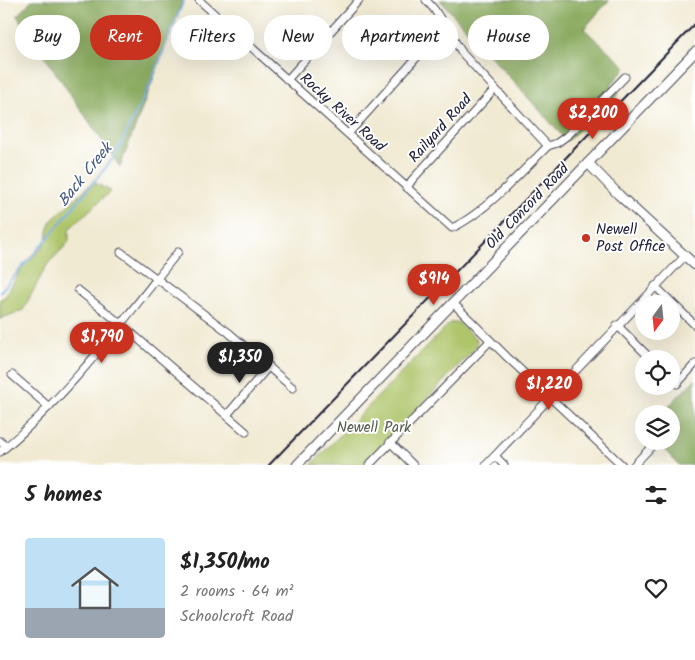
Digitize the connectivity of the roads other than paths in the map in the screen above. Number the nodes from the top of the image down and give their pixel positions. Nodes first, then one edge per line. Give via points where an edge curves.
1 (199, 0) edge
2 (359, 0) edge
3 (426, 0) edge
4 (437, 15) edge
5 (458, 46) edge
6 (695, 52) edge
7 (414, 60) edge
8 (626, 77) dead end
9 (287, 80) junction
10 (495, 89) junction
11 (348, 134) junction
12 (548, 146) junction
13 (588, 163) junction
14 (407, 188) junction
15 (121, 252) dead end
16 (178, 252) dead end
17 (685, 256) junction
18 (695, 265) edge
19 (157, 278) junction
20 (656, 286) junction
21 (78, 290) dead end
22 (453, 303) junction
23 (121, 324) junction
24 (695, 325) edge
25 (617, 326) junction
26 (490, 341) junction
27 (642, 350) edge
28 (695, 364) edge
29 (269, 366) junction
30 (12, 375) dead end
31 (680, 381) edge
32 (293, 388) dead end
33 (550, 397) junction
34 (49, 408) junction
35 (227, 415) junction
36 (246, 432) dead end
37 (0, 441) edge
38 (390, 442) junction
39 (6, 447) junction
40 (648, 450) edge
41 (0, 452) edge
42 (495, 456) junction
43 (297, 465) edge
44 (369, 465) edge
45 (413, 465) edge
46 (486, 465) edge
47 (504, 465) edge
48 (622, 465) edge
49 (634, 465) edge

1 - 9 street, Rocky River Road
2 - 9 street
3 - 4 street
5 - 10 street
6 - 13 street, Old Concord Road
7 - 11 street
8 - 12 street via 568,135
9 - 11 street, Rocky River Road
10 - 12 street
10 - 14 street, Railyard Road
11 - 14 street, Rocky River Road
12 - 14 street, Rocky River Road via 489,202 452,228
13 - 17 street
13 - 22 street, Old Concord Road
15 - 19 street
16 - 19 street
17 - 18 street
17 - 20 street
19 - 23 street
19 - 29 street
20 - 24 street
20 - 25 street
21 - 23 street
22 - 26 street
22 - 43 street, Old Concord Road
23 - 34 street
23 - 35 street
25 - 27 street
25 - 33 street
26 - 33 street
26 - 38 street
28 - 31 street
29 - 32 street
29 - 35 street
30 - 34 street
33 - 42 street
33 - 48 street
34 - 39 street
35 - 36 street
37 - 39 street
38 - 44 street
38 - 45 street
39 - 41 street
40 - 49 street
42 - 46 street
42 - 47 street

